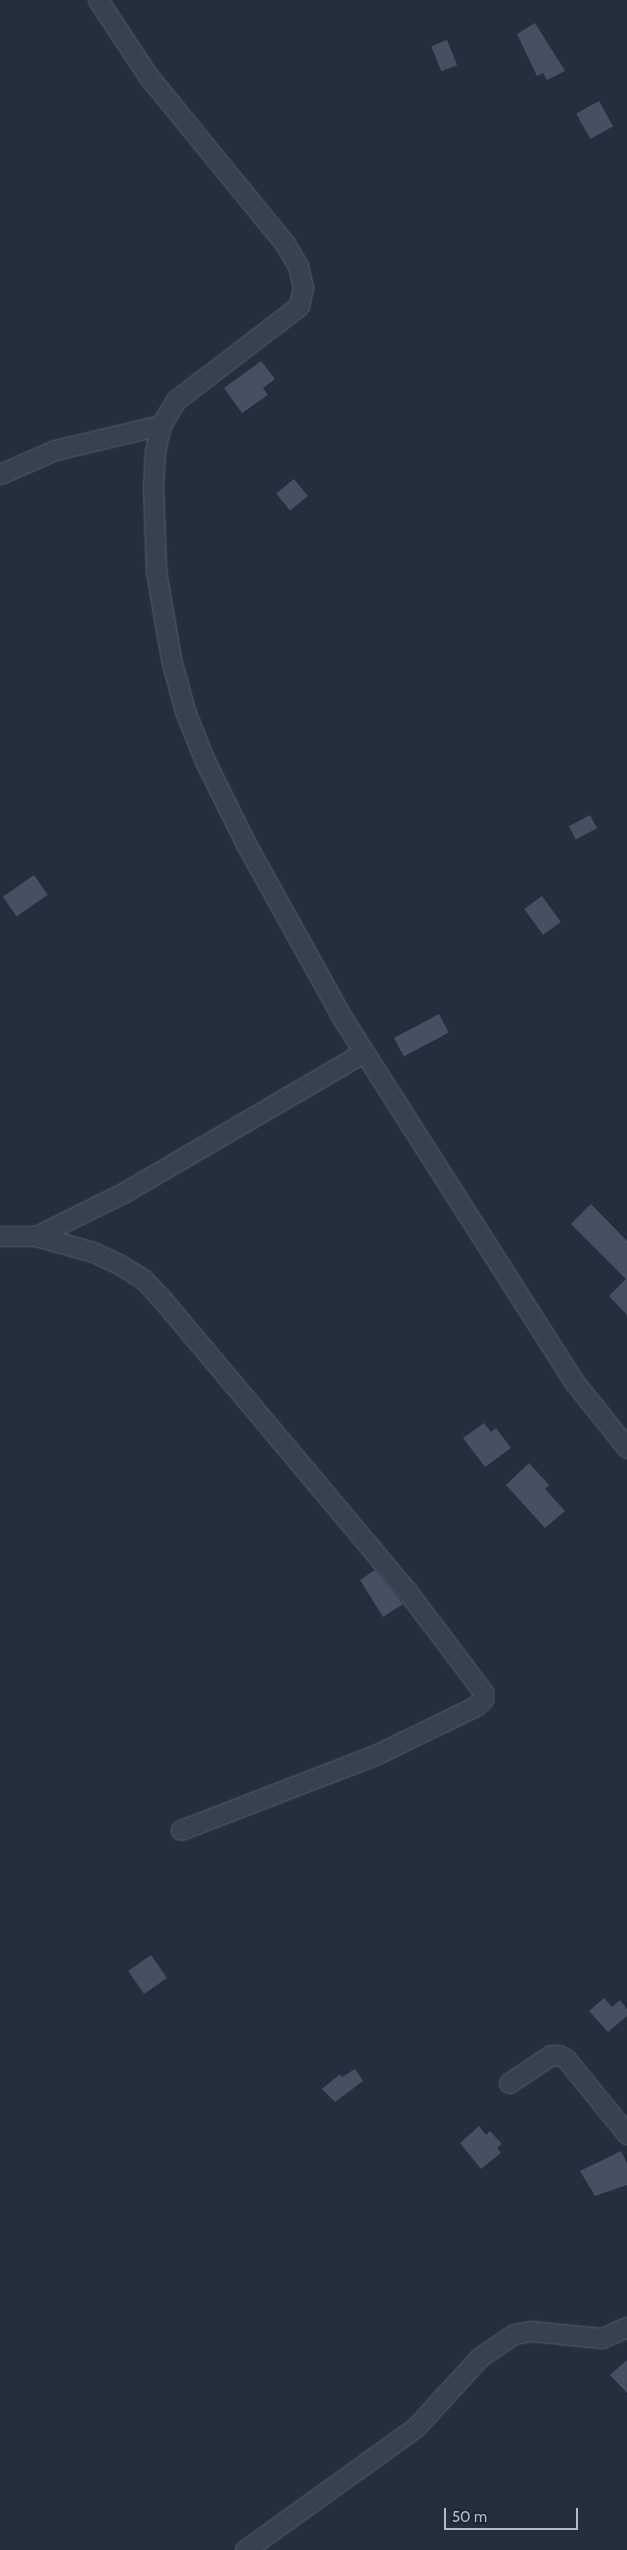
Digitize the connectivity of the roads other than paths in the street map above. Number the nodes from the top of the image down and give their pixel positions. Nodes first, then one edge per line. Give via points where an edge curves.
1 (98, 0) edge
2 (161, 425) junction
3 (0, 474) edge
4 (364, 1052) junction
5 (0, 1236) edge
6 (36, 1236) junction
7 (627, 1448) edge
8 (181, 1830) dead end
9 (509, 2083) dead end
10 (627, 2134) edge
11 (627, 2327) edge
12 (245, 2550) edge

1 - 2 street via 149,77 286,244 298,266 303,287 299,306 176,400
2 - 3 street via 55,450
2 - 4 street via 155,451 156,571 171,659 185,711 246,844
4 - 6 street via 189,1156
4 - 7 street via 575,1383
5 - 6 street
6 - 8 street via 102,1256 143,1280 155,1292 228,1374 407,1591 484,1692 483,1699 476,1706 374,1755
9 - 10 street via 551,2055 558,2055 566,2059
11 - 12 street via 602,2338 531,2331 514,2334 480,2356 415,2428

